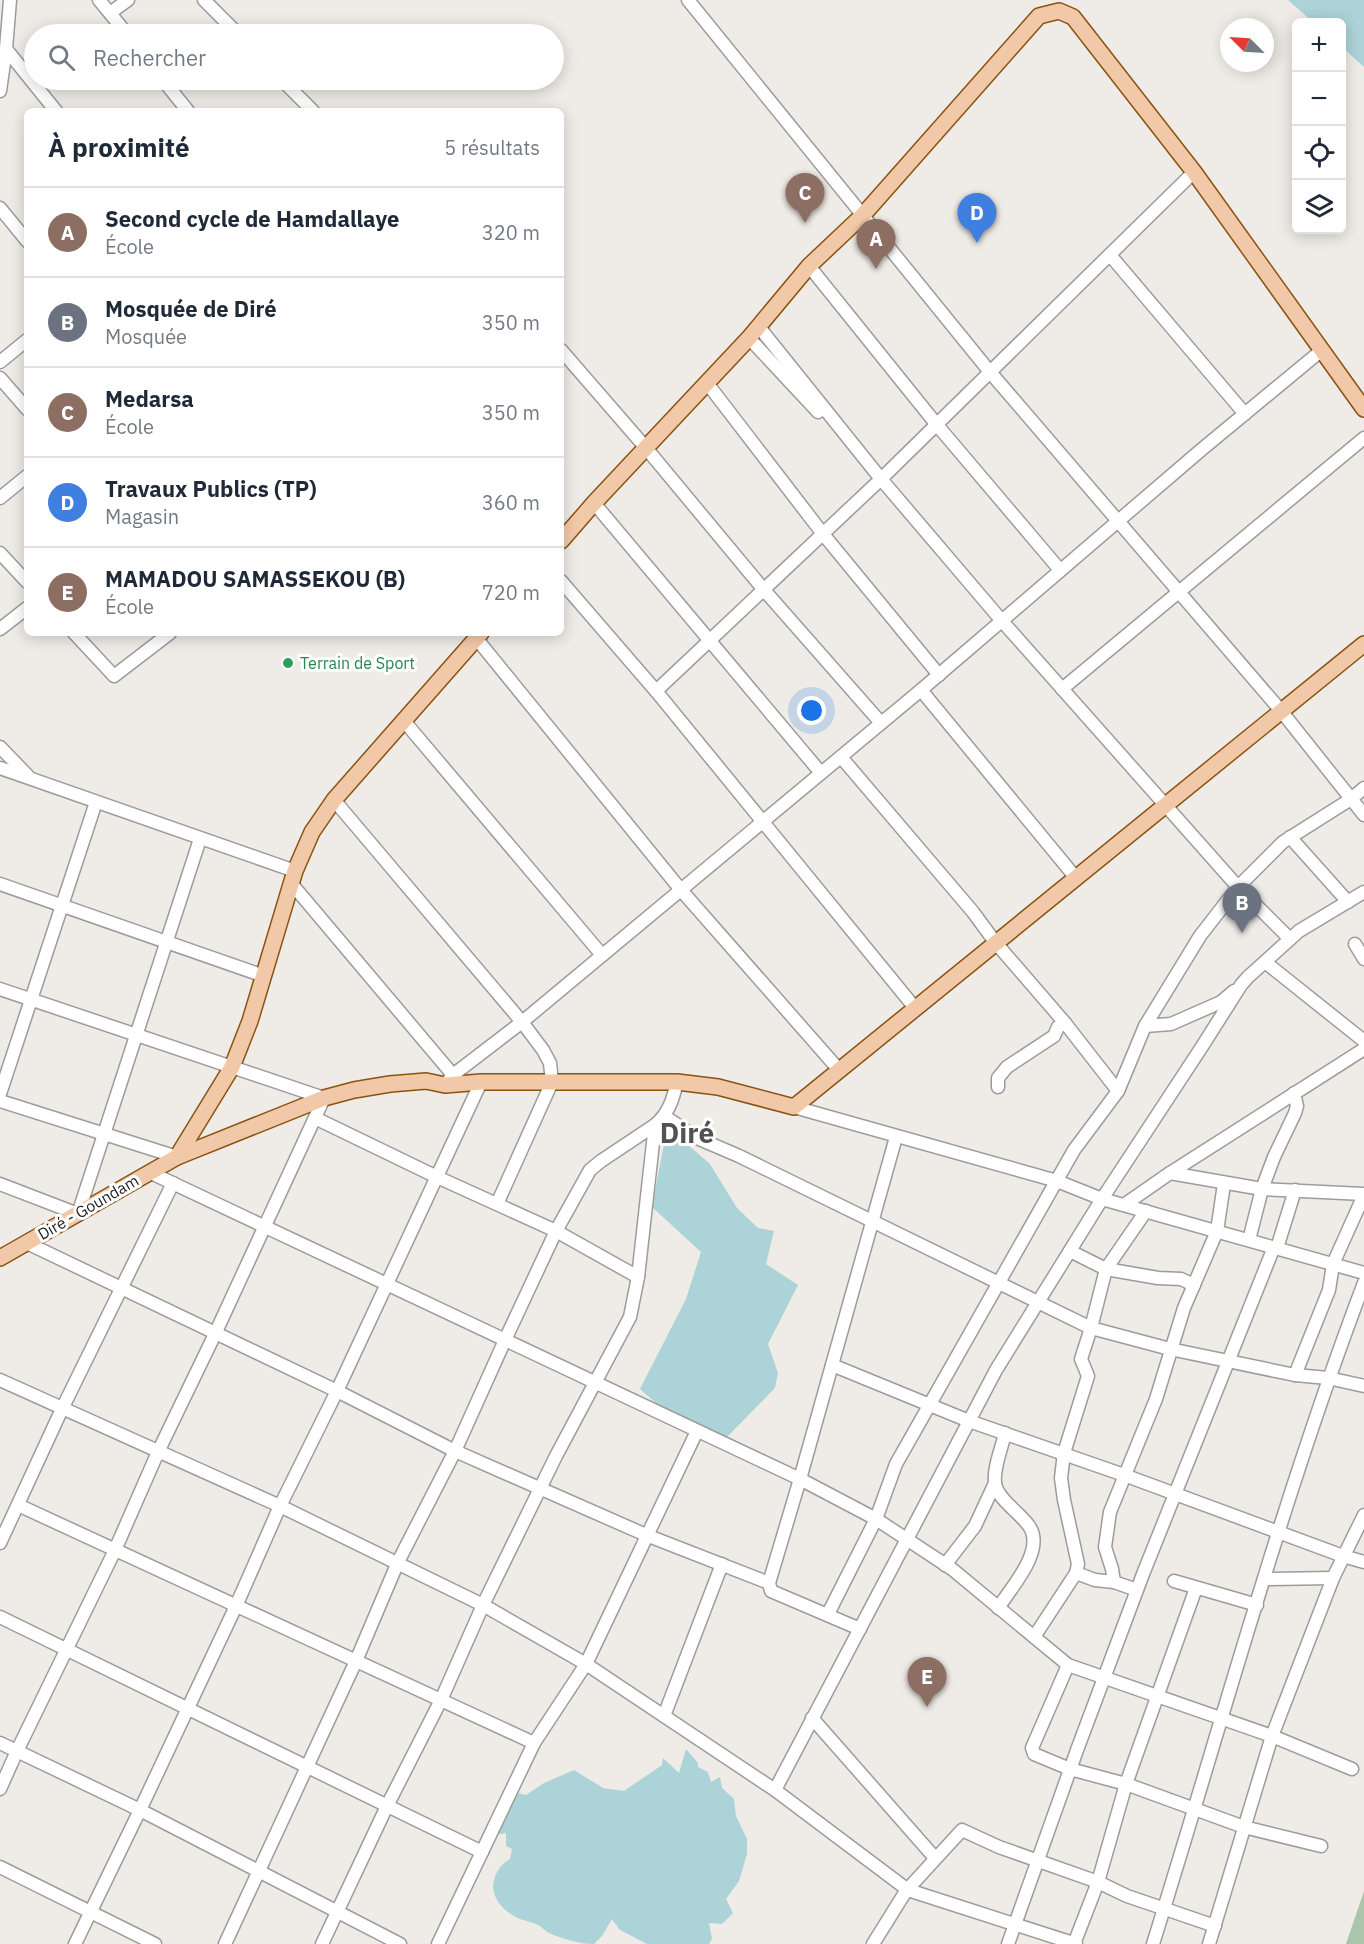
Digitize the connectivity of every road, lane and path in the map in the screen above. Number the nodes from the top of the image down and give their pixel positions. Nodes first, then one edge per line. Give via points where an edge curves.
1 (10, 0) edge
2 (99, 0) edge
3 (128, 0) edge
4 (204, 0) edge
5 (688, 0) edge
6 (4, 14) edge
7 (110, 14) junction
8 (118, 24) edge
9 (228, 24) edge
10 (6, 49) junction
11 (24, 71) edge
12 (0, 87) edge
13 (39, 90) edge
14 (171, 90) edge
15 (292, 90) edge
16 (54, 108) edge
17 (186, 108) edge
18 (309, 108) edge
19 (1194, 172) junction
20 (0, 208) edge
21 (863, 215) junction
22 (24, 237) edge
23 (1110, 255) junction
24 (809, 266) junction
25 (754, 332) junction
26 (24, 342) edge
27 (1322, 350) junction
28 (564, 353) edge
29 (0, 362) edge
30 (990, 372) junction
31 (0, 378) edge
32 (707, 383) junction
33 (24, 406) edge
34 (1364, 409) edge
35 (1245, 414) junction
36 (937, 425) junction
37 (1364, 438) edge
38 (842, 439) dead end
39 (646, 448) junction
40 (24, 478) edge
41 (881, 479) junction
42 (0, 498) edge
43 (594, 503) junction
44 (1118, 521) junction
45 (823, 534) junction
46 (564, 538) edge
47 (0, 553) edge
48 (1060, 570) junction
49 (24, 579) edge
50 (564, 584) edge
51 (764, 590) junction
52 (1178, 591) junction
53 (24, 610) edge
54 (1002, 621) junction
55 (0, 629) edge
56 (77, 636) edge
57 (166, 636) edge
58 (478, 636) edge
59 (710, 641) junction
60 (1364, 644) edge
61 (939, 675) junction
62 (1062, 688) junction
63 (921, 690) junction
64 (656, 691) junction
65 (1282, 712) junction
66 (404, 721) junction
67 (881, 723) junction
68 (0, 747) edge
69 (841, 757) junction
70 (0, 768) edge
71 (821, 773) junction
72 (31, 779) junction
73 (1364, 788) edge
74 (1351, 799) junction
75 (334, 800) junction
76 (96, 802) junction
77 (1167, 805) junction
78 (1364, 815) edge
79 (763, 821) junction
80 (1290, 837) junction
81 (200, 839) junction
82 (293, 877) junction
83 (1076, 878) junction
84 (0, 884) edge
85 (1238, 887) junction
86 (681, 890) junction
87 (1364, 892) edge
88 (1348, 902) junction
89 (62, 905) junction
90 (1290, 939) junction
91 (167, 942) junction
92 (995, 942) junction
93 (1355, 944) dead end
94 (602, 956) junction
95 (1364, 959) edge
96 (1265, 962) junction
97 (264, 976) junction
98 (1241, 985) junction
99 (0, 989) edge
100 (31, 1000) junction
101 (915, 1008) junction
102 (522, 1022) junction
103 (1065, 1023) junction
104 (1145, 1026) junction
105 (136, 1035) junction
106 (1364, 1041) edge
107 (1364, 1049) edge
108 (231, 1067) junction
109 (840, 1071) junction
110 (449, 1080) junction
111 (481, 1082) junction
112 (552, 1082) junction
113 (677, 1082) junction
114 (998, 1088) dead end
115 (1118, 1091) junction
116 (1294, 1093) junction
117 (0, 1094) edge
118 (324, 1098) junction
119 (0, 1101) edge
120 (794, 1107) junction
121 (315, 1118) junction
122 (660, 1121) junction
123 (104, 1134) junction
124 (896, 1137) junction
125 (177, 1157) junction
126 (149, 1172) junction
127 (1170, 1173) junction
128 (437, 1177) junction
129 (1057, 1181) junction
130 (173, 1183) junction
131 (0, 1184) edge
132 (1224, 1184) junction
133 (1262, 1189) junction
134 (1295, 1190) junction
135 (1364, 1195) edge
136 (1102, 1199) junction
137 (497, 1204) junction
138 (1124, 1205) junction
139 (1146, 1211) junction
140 (78, 1214) junction
141 (872, 1223) junction
142 (265, 1227) junction
143 (555, 1231) junction
144 (1216, 1231) junction
145 (1249, 1240) junction
146 (27, 1243) junction
147 (1275, 1247) junction
148 (1070, 1251) junction
149 (0, 1258) edge
150 (1333, 1264) junction
151 (1106, 1269) junction
152 (1364, 1273) edge
153 (638, 1277) junction
154 (999, 1283) junction
155 (1364, 1283) edge
156 (387, 1284) junction
157 (1194, 1284) junction
158 (122, 1288) junction
159 (1038, 1302) junction
160 (1091, 1328) junction
161 (215, 1334) junction
162 (505, 1340) junction
163 (1170, 1349) junction
164 (1228, 1360) junction
165 (832, 1365) junction
166 (1296, 1376) junction
167 (1328, 1378) junction
168 (0, 1380) edge
169 (595, 1382) junction
170 (1364, 1386) edge
171 (337, 1391) junction
172 (929, 1406) junction
173 (62, 1409) junction
174 (969, 1421) junction
175 (697, 1431) junction
176 (1005, 1433) junction
177 (455, 1451) junction
178 (158, 1452) junction
179 (1064, 1453) junction
180 (1124, 1475) junction
181 (800, 1479) junction
182 (995, 1483) junction
183 (541, 1490) junction
184 (1175, 1494) junction
185 (18, 1505) junction
186 (280, 1506) junction
187 (1364, 1515) edge
188 (876, 1519) junction
189 (1278, 1533) junction
190 (646, 1535) junction
191 (907, 1539) junction
192 (0, 1543) edge
193 (115, 1550) junction
194 (1343, 1556) junction
195 (398, 1562) junction
196 (1364, 1562) edge
197 (722, 1564) junction
198 (945, 1565) junction
199 (1076, 1573) junction
200 (1333, 1578) junction
201 (1264, 1579) junction
202 (1174, 1581) dead end
203 (1114, 1582) junction
204 (769, 1583) junction
205 (1196, 1588) junction
206 (1137, 1590) junction
207 (483, 1605) junction
208 (1257, 1605) junction
209 (236, 1606) junction
210 (998, 1608) junction
211 (828, 1614) junction
212 (0, 1617) edge
213 (860, 1629) junction
214 (1034, 1637) junction
215 (67, 1650) junction
216 (356, 1661) junction
217 (586, 1664) junction
218 (1068, 1665) junction
219 (1104, 1678) junction
220 (1157, 1696) junction
221 (441, 1700) junction
222 (188, 1709) junction
223 (664, 1716) junction
224 (812, 1718) junction
225 (1222, 1719) junction
226 (1272, 1736) junction
227 (0, 1743) edge
228 (534, 1743) junction
229 (17, 1751) junction
230 (307, 1767) junction
231 (1070, 1769) junction
232 (1352, 1769) dead end
233 (1126, 1784) junction
234 (0, 1789) edge
235 (775, 1790) junction
236 (387, 1806) junction
237 (1194, 1808) junction
238 (140, 1810) junction
239 (1244, 1827) junction
240 (1321, 1846) dead end
241 (482, 1852) junction
242 (935, 1858) junction
243 (1037, 1860) junction
244 (0, 1867) edge
245 (258, 1871) junction
246 (1098, 1882) junction
247 (908, 1890) junction
248 (1165, 1908) junction
249 (336, 1911) junction
250 (90, 1912) junction
251 (1014, 1924) junction
252 (1215, 1926) junction
253 (75, 1944) edge
254 (155, 1944) edge
255 (225, 1944) edge
256 (322, 1944) edge
257 (400, 1944) edge
258 (438, 1944) edge
259 (873, 1944) edge
260 (1008, 1944) edge
261 (1075, 1944) edge
262 (1153, 1944) edge
263 (1209, 1944) edge

1 - 6 street
2 - 7 street
3 - 7 street
4 - 9 street
5 - 21 street
6 - 10 street
7 - 8 street
10 - 11 street
10 - 12 street
13 - 16 street
14 - 17 street
15 - 18 street
19 - 21 main road via 1073,17 1059,11 1039,16
19 - 23 street
19 - 27 main road
20 - 22 street
21 - 24 main road
21 - 30 street
23 - 30 street
23 - 35 street
24 - 25 main road
24 - 36 street
25 - 32 main road
25 - 38 street
25 - 41 street
26 - 29 street
27 - 34 main road
27 - 35 street
28 - 39 street
30 - 36 street
30 - 44 street
31 - 33 street
32 - 39 main road
32 - 45 street
35 - 44 street
36 - 41 street
36 - 48 street
37 - 52 street
39 - 43 main road
39 - 51 street
40 - 42 street
41 - 45 street
41 - 54 street
43 - 46 main road
43 - 59 street
44 - 48 street
44 - 52 street
45 - 51 street
45 - 61 street
47 - 49 street
48 - 54 street
50 - 64 street
51 - 59 street
51 - 67 street
52 - 62 street
52 - 65 street
53 - 55 street
54 - 61 street
54 - 62 street
56 - 57 street via 114,676
58 - 66 main road
58 - 86 street
59 - 64 street
59 - 71 street
60 - 65 main road
61 - 63 street
62 - 77 street
63 - 67 street
63 - 83 street
64 - 79 street
65 - 74 street
65 - 77 main road
66 - 75 main road
66 - 94 street
67 - 69 street
68 - 72 street
69 - 71 street
69 - 92 street
70 - 72 street
71 - 79 street
72 - 76 street
73 - 74 street
74 - 78 street
74 - 80 street
75 - 82 main road via 312,832
75 - 102 street
76 - 81 street
76 - 89 street
77 - 83 main road
77 - 85 street
79 - 86 street
79 - 101 street
80 - 85 street
80 - 88 street
81 - 82 street
81 - 91 street
82 - 97 main road
82 - 110 street
83 - 92 main road
84 - 89 street
85 - 90 street
85 - 104 street via 1200,936
86 - 94 street
86 - 109 street
87 - 88 street
88 - 90 street
89 - 91 street
89 - 100 street
90 - 96 street
91 - 97 street
91 - 105 street
92 - 101 main road
92 - 103 street
93 - 95 street
94 - 102 street
96 - 98 street
96 - 106 street
97 - 108 main road
98 - 104 street via 1221,1002 1197,1013 1170,1024
98 - 136 street
99 - 100 street
100 - 105 street
100 - 117 street
101 - 109 main road
102 - 110 street
102 - 112 street via 550,1063
103 - 114 street via 1054,1036 1007,1067 998,1078
103 - 115 street
104 - 115 street
105 - 108 street
105 - 123 street
107 - 116 street
108 - 118 street
108 - 125 main road
109 - 120 main road
110 - 111 main road, Diré - Goundam
110 - 118 main road, Diré - Goundam via 390,1084
111 - 112 main road, Diré - Goundam
111 - 128 street
112 - 113 main road, Diré - Goundam
112 - 137 street
113 - 120 main road, Diré - Goundam via 718,1087
113 - 122 street via 671,1105
115 - 129 street via 1074,1150
116 - 127 street
116 - 133 street via 1295,1113
118 - 121 street
118 - 125 main road, Diré - Goundam
119 - 123 street
120 - 124 street
121 - 128 street
121 - 142 street
122 - 141 street
122 - 143 street via 590,1170
122 - 153 street
123 - 125 street
123 - 140 street
124 - 129 street
124 - 141 street
125 - 126 main road, Diré - Goundam
126 - 130 street
126 - 140 main road, Diré - Goundam
127 - 132 street
127 - 138 street
128 - 137 street
128 - 156 street
129 - 136 street
129 - 154 street
130 - 142 street
130 - 158 street
131 - 140 street
132 - 133 street
132 - 144 street
133 - 134 street
133 - 145 street
134 - 135 street
134 - 147 street
135 - 150 street
136 - 138 street
136 - 148 street
137 - 143 street
138 - 139 street
139 - 144 street
139 - 151 street
140 - 146 main road, Diré - Goundam
141 - 154 street
141 - 165 street
142 - 156 street
142 - 161 street
143 - 153 street
143 - 162 street
144 - 145 street
144 - 157 street
145 - 147 street
146 - 149 main road, Diré - Goundam
146 - 158 street
147 - 150 street
147 - 164 street
148 - 151 street
148 - 159 street
150 - 152 street
150 - 166 street via 1329,1290
151 - 157 street
151 - 160 street
153 - 169 street via 630,1317
154 - 159 street
154 - 172 street
155 - 167 street
156 - 162 street
156 - 171 street
157 - 163 street
158 - 161 street
158 - 173 street
159 - 160 street
159 - 174 street
160 - 163 street
160 - 179 street via 1081,1359 1088,1376
161 - 171 street
161 - 178 street
162 - 169 street
162 - 177 street
163 - 164 street
163 - 180 street via 1156,1399
164 - 166 street
164 - 184 street
165 - 172 street
165 - 181 street
166 - 167 street
167 - 170 street
167 - 189 street
168 - 173 street
169 - 175 street
169 - 183 street
171 - 177 street
171 - 186 street
172 - 174 street
172 - 188 street via 896,1464
173 - 178 street
173 - 185 street
174 - 176 street
174 - 191 street
175 - 181 street
175 - 190 street
176 - 179 street
176 - 182 street
177 - 183 street
177 - 195 street
178 - 186 street
178 - 193 street
179 - 180 street
179 - 199 street via 1061,1478 1078,1564
180 - 184 street
180 - 203 street via 1110,1512 1105,1547
181 - 188 street
181 - 204 street
182 - 198 street via 975,1526
182 - 210 street via 1030,1527 1034,1541 1034,1551
183 - 190 street
183 - 207 street
184 - 189 street
184 - 206 street
185 - 192 street
185 - 193 street
186 - 195 street
186 - 209 street
187 - 194 street
188 - 191 street
188 - 211 street
189 - 194 street
189 - 201 street
190 - 197 street
190 - 217 street
191 - 198 street
191 - 213 street
193 - 209 street
193 - 215 street
194 - 196 street
194 - 200 street
195 - 207 street
195 - 216 street
197 - 204 street
197 - 223 street
198 - 210 street
199 - 203 street
199 - 214 street
200 - 201 street
200 - 226 street
201 - 208 street
202 - 205 street
203 - 206 street
204 - 211 street via 771,1591
205 - 208 street
205 - 220 street
206 - 219 street
207 - 217 street
207 - 221 street
208 - 225 street
209 - 216 street
209 - 222 street
210 - 214 street
211 - 213 street
212 - 215 street
213 - 224 street
214 - 218 street
215 - 222 street
215 - 229 street
216 - 221 street
216 - 230 street
217 - 223 street
217 - 228 street
218 - 219 street
218 - 231 street via 1032,1748 1034,1754
219 - 220 street
219 - 231 street
220 - 225 street
220 - 233 street
221 - 228 street
221 - 236 street
222 - 230 street
222 - 238 street
223 - 235 street
224 - 235 street
224 - 242 street
225 - 226 street
225 - 237 street
226 - 232 street
226 - 239 street
227 - 229 street
228 - 241 street
229 - 234 street
229 - 238 street
230 - 236 street
230 - 245 street
231 - 233 street
231 - 243 street
233 - 237 street
233 - 246 street
235 - 247 street
236 - 241 street
236 - 249 street
237 - 239 street
237 - 248 street
238 - 245 street
238 - 250 street
239 - 240 street
239 - 252 street
241 - 258 street
242 - 243 street via 962,1830
242 - 247 street
243 - 246 street
243 - 251 street
244 - 250 street
245 - 249 street
245 - 255 street
246 - 248 street
246 - 261 street
247 - 251 street
247 - 259 street
248 - 252 street
248 - 262 street
249 - 256 street
249 - 257 street
250 - 253 street
250 - 254 street
251 - 260 street
251 - 261 street
252 - 263 street

